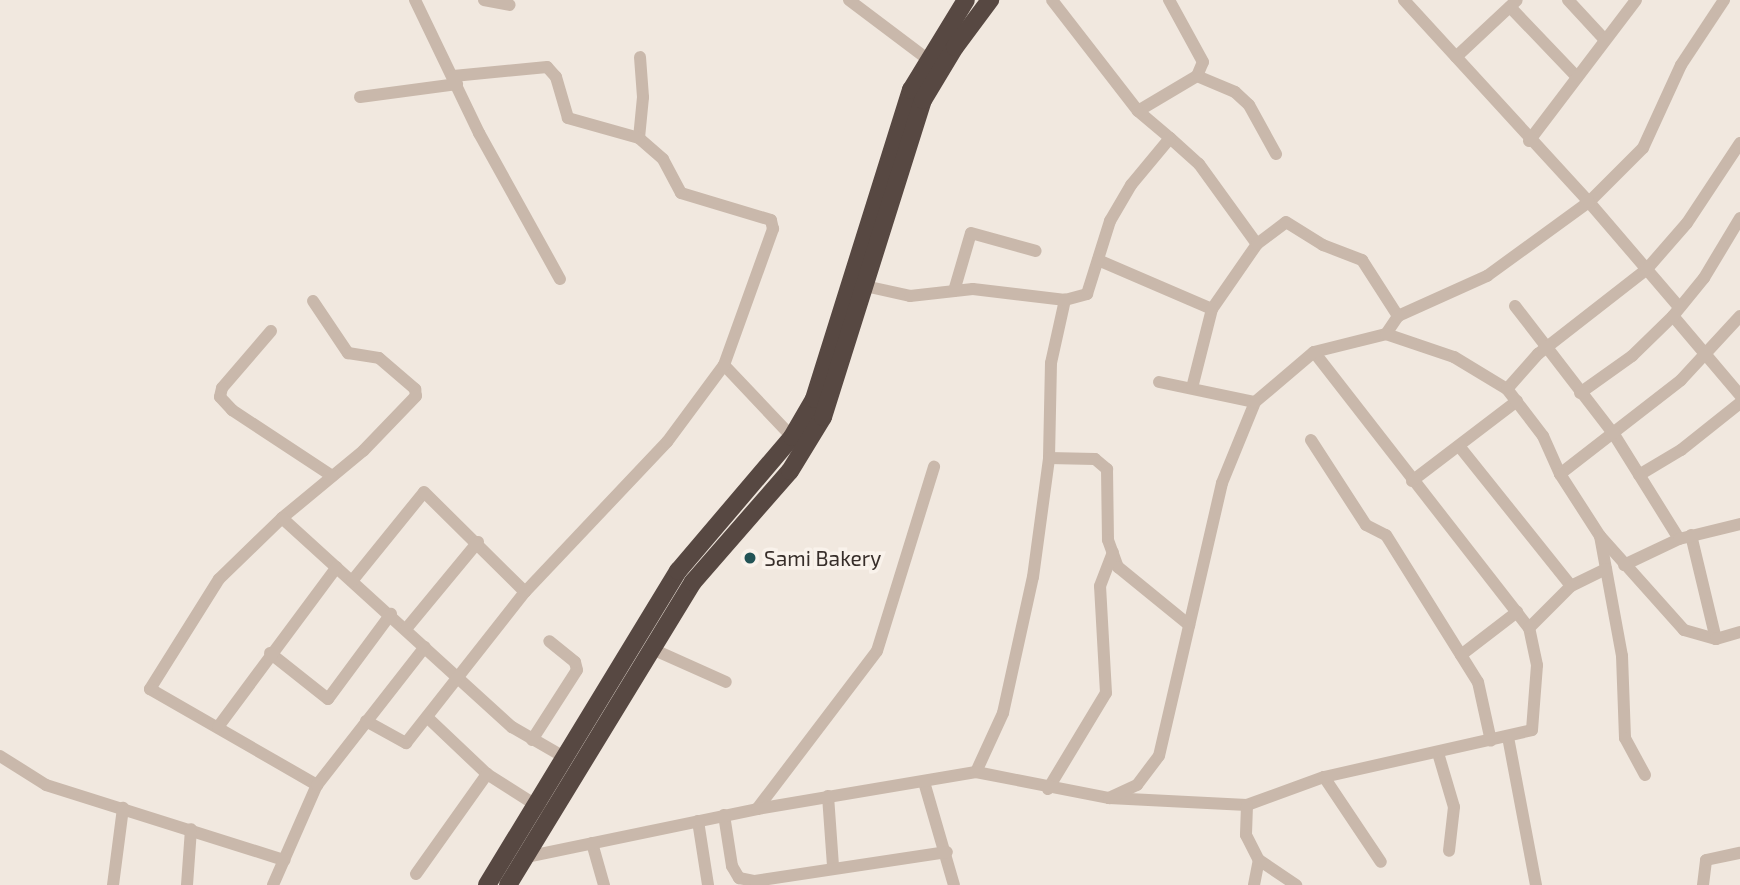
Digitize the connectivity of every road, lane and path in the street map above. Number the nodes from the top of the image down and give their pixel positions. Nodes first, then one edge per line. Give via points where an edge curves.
1 (415, 0) edge
2 (484, 0) edge
3 (849, 0) edge
4 (966, 0) edge
5 (990, 0) edge
6 (1052, 0) edge
7 (1169, 0) edge
8 (1404, 0) edge
9 (1568, 0) edge
10 (1636, 0) edge
11 (1724, 0) edge
12 (1512, 3) edge
13 (510, 5) dead end
14 (1605, 40) junction
15 (640, 57) dead end
16 (1456, 57) junction
17 (926, 58) junction
18 (1197, 76) junction
19 (1577, 77) junction
20 (455, 80) junction
21 (360, 97) dead end
22 (1138, 111) junction
23 (639, 138) junction
24 (1170, 138) junction
25 (1529, 141) junction
26 (1740, 143) edge
27 (1276, 154) dead end
28 (893, 162) junction
29 (1589, 202) junction
30 (1738, 224) edge
31 (1257, 244) junction
32 (1037, 251) dead end
33 (1098, 260) junction
34 (1646, 270) junction
35 (559, 279) dead end
36 (866, 286) junction
37 (954, 291) junction
38 (1065, 300) junction
39 (313, 301) dead end
40 (1515, 306) dead end
41 (1212, 309) junction
42 (1676, 311) junction
43 (1398, 316) junction
44 (1740, 316) edge
45 (271, 331) dead end
46 (1386, 334) junction
47 (1547, 348) junction
48 (1314, 352) junction
49 (1707, 354) junction
50 (723, 365) junction
51 (1159, 382) dead end
52 (1192, 388) junction
53 (1507, 389) junction
54 (1580, 393) junction
55 (1740, 395) edge
56 (1517, 401) junction
57 (1255, 402) junction
58 (1740, 403) edge
59 (1615, 436) junction
60 (792, 437) junction
61 (1311, 440) dead end
62 (1459, 446) junction
63 (1049, 458) junction
64 (934, 467) dead end
65 (1560, 474) junction
66 (1639, 475) junction
67 (332, 476) junction
68 (1412, 481) junction
69 (282, 518) junction
70 (1740, 524) edge
71 (1600, 536) junction
72 (1685, 537) junction
73 (478, 542) junction
74 (1112, 552) junction
75 (1624, 565) junction
76 (337, 567) junction
77 (1606, 569) junction
78 (352, 581) junction
79 (1571, 586) junction
80 (525, 592) junction
81 (1517, 612) junction
82 (391, 614) junction
83 (1189, 625) junction
84 (1529, 628) junction
85 (406, 629) junction
86 (1740, 632) edge
87 (1721, 638) junction
88 (549, 640) dead end
89 (1740, 644) edge
90 (425, 647) junction
91 (650, 648) junction
92 (270, 653) junction
93 (1461, 655) junction
94 (459, 675) junction
95 (726, 682) dead end
96 (428, 718) junction
97 (366, 721) junction
98 (218, 727) junction
99 (1508, 737) junction
100 (532, 740) junction
101 (1491, 741) junction
102 (1438, 753) junction
103 (0, 756) edge
104 (564, 757) junction
105 (976, 772) junction
106 (487, 774) junction
107 (1645, 775) dead end
108 (1324, 777) junction
109 (924, 782) junction
110 (317, 785) junction
111 (1048, 789) junction
112 (828, 796) junction
113 (1109, 798) junction
114 (1247, 805) junction
115 (123, 808) junction
116 (757, 809) junction
117 (543, 810) junction
118 (724, 815) junction
119 (698, 821) junction
120 (191, 829) junction
121 (592, 843) junction
122 (1450, 851) dead end
123 (947, 852) junction
124 (1740, 853) edge
125 (526, 857) junction
126 (284, 860) junction
127 (1259, 860) junction
128 (1381, 862) dead end
129 (833, 866) junction
130 (416, 874) dead end
131 (113, 885) edge
132 (187, 885) edge
133 (273, 885) edge
134 (487, 885) edge
135 (508, 885) edge
136 (604, 885) edge
137 (708, 885) edge
138 (954, 885) edge
139 (1254, 885) edge
140 (1296, 885) edge
141 (1536, 885) edge
142 (1703, 885) edge

1 - 20 street
2 - 13 street
3 - 17 street
4 - 17 highway
5 - 28 highway via 937,74
6 - 22 street
7 - 18 street via 1203,62
8 - 16 street
9 - 14 street
10 - 14 street
11 - 29 street via 1681,65 1643,148
12 - 16 street
12 - 19 street
14 - 19 street
15 - 23 street
16 - 25 street
17 - 28 highway
18 - 22 street
18 - 27 street via 1235,92 1249,105
19 - 25 street
20 - 21 street
20 - 23 street via 547,67 556,77 568,118
20 - 35 street
22 - 24 street
23 - 50 street via 663,159 681,193 771,220 772,229
24 - 31 street via 1199,164
24 - 33 street via 1130,185 1110,221
25 - 29 street
26 - 34 street via 1688,223
28 - 36 highway
28 - 60 highway via 832,354
29 - 34 street
29 - 43 street via 1487,275
30 - 42 street via 1704,278
31 - 41 street
31 - 43 street via 1286,222 1323,245 1352,254 1379,282
32 - 37 street via 971,233
33 - 38 street via 1087,294
33 - 41 street
34 - 42 street
34 - 47 street
36 - 37 street via 910,296
36 - 91 highway via 823,417 790,471 693,582
37 - 38 street via 994,290
38 - 63 street via 1051,363
39 - 67 street via 348,353 379,358 415,389 416,396
40 - 47 street
41 - 52 street
42 - 49 street
42 - 54 street via 1632,356
43 - 46 street
44 - 49 street
45 - 67 street via 222,388 220,397 232,410
46 - 48 street
46 - 53 street via 1454,357
47 - 53 street
47 - 54 street
48 - 57 street
48 - 68 street
49 - 55 street
49 - 59 street
50 - 60 street
50 - 80 street via 658,452
51 - 52 street
52 - 57 street
53 - 56 street
54 - 59 street
56 - 62 street
56 - 65 street via 1543,436
57 - 83 street via 1222,483
58 - 66 street via 1681,450
59 - 65 street
59 - 66 street
60 - 104 highway via 678,571
61 - 93 street via 1366,524 1386,535
62 - 68 street
62 - 79 street
63 - 74 street via 1095,459 1107,469
63 - 105 street via 1033,578 1003,713
64 - 116 street via 877,651
65 - 71 street
66 - 72 street
67 - 69 street
68 - 81 street
69 - 76 street
69 - 98 street via 219,579 149,689
70 - 72 street
71 - 75 street
71 - 77 street
72 - 75 street
72 - 87 street
73 - 78 street via 424,492
73 - 80 street
73 - 85 street
74 - 83 street via 1118,567
74 - 111 street via 1100,586 1106,693
75 - 87 street via 1684,630
76 - 78 street
76 - 92 street
77 - 79 street
77 - 107 street via 1622,656 1625,738
78 - 82 street
79 - 84 street
80 - 94 street
81 - 84 street
81 - 93 street
82 - 85 street
82 - 92 street via 328,699
83 - 113 street via 1159,756 1137,785
84 - 99 street via 1537,665 1534,726
85 - 90 street
86 - 87 street
87 - 89 street
88 - 100 street via 575,662 577,670
90 - 94 street
90 - 97 street
91 - 95 street
91 - 117 highway
92 - 98 street
93 - 101 street via 1478,682
94 - 96 street
94 - 100 street
96 - 97 street via 406,743
96 - 106 street
97 - 110 street
98 - 110 street
99 - 101 street
99 - 141 street
100 - 104 street
101 - 102 street
102 - 108 street
102 - 122 street via 1454,807
103 - 115 street via 46,785
104 - 117 highway
105 - 109 street
105 - 111 street
106 - 117 street
106 - 130 street
108 - 114 street
108 - 128 street
109 - 112 street
109 - 123 street
110 - 126 street
111 - 113 street
112 - 116 street
112 - 129 street
113 - 114 street
114 - 127 street via 1246,835
115 - 120 street
115 - 131 street
116 - 118 street
117 - 125 highway
117 - 134 highway
118 - 119 street
118 - 129 street via 732,866 739,878 793,877
119 - 121 street
119 - 137 street
120 - 126 street
120 - 132 street
121 - 125 street
121 - 136 street
123 - 129 street
123 - 138 street
124 - 142 street via 1706,860
125 - 135 highway
126 - 133 street
127 - 139 street
127 - 140 street

